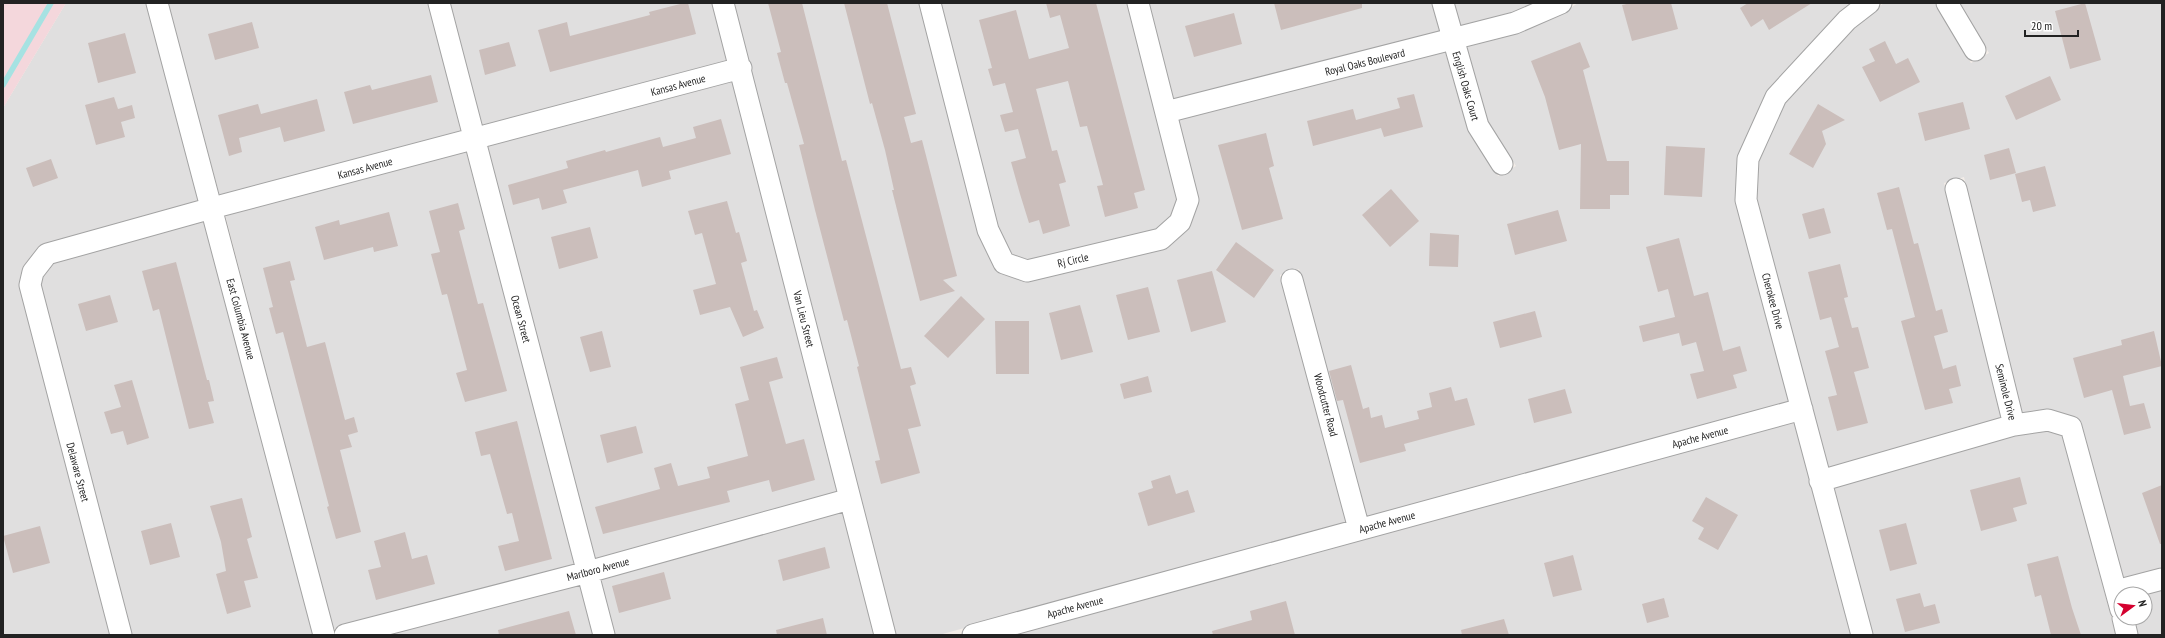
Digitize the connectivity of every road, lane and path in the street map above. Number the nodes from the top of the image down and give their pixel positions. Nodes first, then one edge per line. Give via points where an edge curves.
1 (157, 3) edge
2 (439, 3) edge
3 (723, 3) edge
4 (930, 3) edge
5 (1138, 3) edge
6 (1443, 3) edge
7 (1561, 3) edge
8 (1869, 3) edge
9 (1947, 3) edge
10 (1453, 40) junction
11 (1975, 50) dead end
12 (741, 68) junction
13 (1166, 112) junction
14 (474, 139) junction
15 (1502, 164) dead end
16 (1956, 189) dead end
17 (212, 208) junction
18 (1292, 280) dead end
19 (35, 308) joint
20 (1802, 409) junction
21 (2014, 425) junction
22 (1820, 481) junction
23 (850, 499) junction
24 (1359, 529) junction
25 (588, 572) junction
26 (2162, 579) edge
27 (2115, 586) edge
28 (2148, 586) edge
29 (121, 635) edge
30 (324, 635) edge
31 (345, 635) edge
32 (604, 635) edge
33 (885, 635) edge
34 (973, 635) edge
35 (1862, 635) edge

1 - 17 street, East Columbia Avenue
2 - 14 street, Ocean Street
3 - 12 street, Van Lieu Street
4 - 13 street, Rj Circle via 988,230 1004,263 1027,271 1162,240 1180,222 1188,200
5 - 13 street, Rj Circle
6 - 10 street, English Oaks Court
7 - 10 street, Royal Oaks Boulevard via 1515,23
8 - 20 street, Cherokee Drive via 1847,20 1776,97 1748,159 1746,200
9 - 11 street
10 - 13 street, Royal Oaks Boulevard
10 - 15 street, English Oaks Court via 1478,126
12 - 14 street, Kansas Avenue
12 - 23 street, Van Lieu Street
14 - 17 street, Kansas Avenue
14 - 25 street, Ocean Street
16 - 21 street, Seminole Drive
17 - 19 street, Kansas Avenue via 47,254 33,272 30,285
17 - 30 street, East Columbia Avenue
18 - 24 street, Woodcutter Road
19 - 29 street, Delaware Street
20 - 22 street, Cherokee Drive
20 - 24 street, Apache Avenue
21 - 22 street
21 - 27 street, Seminole Drive via 2048,420 2071,427
22 - 35 street, Cherokee Drive
23 - 25 street, Marlboro Avenue
23 - 33 street, Van Lieu Street
24 - 34 street, Apache Avenue
25 - 31 street, Marlboro Avenue
25 - 32 street, Ocean Street
26 - 28 street

